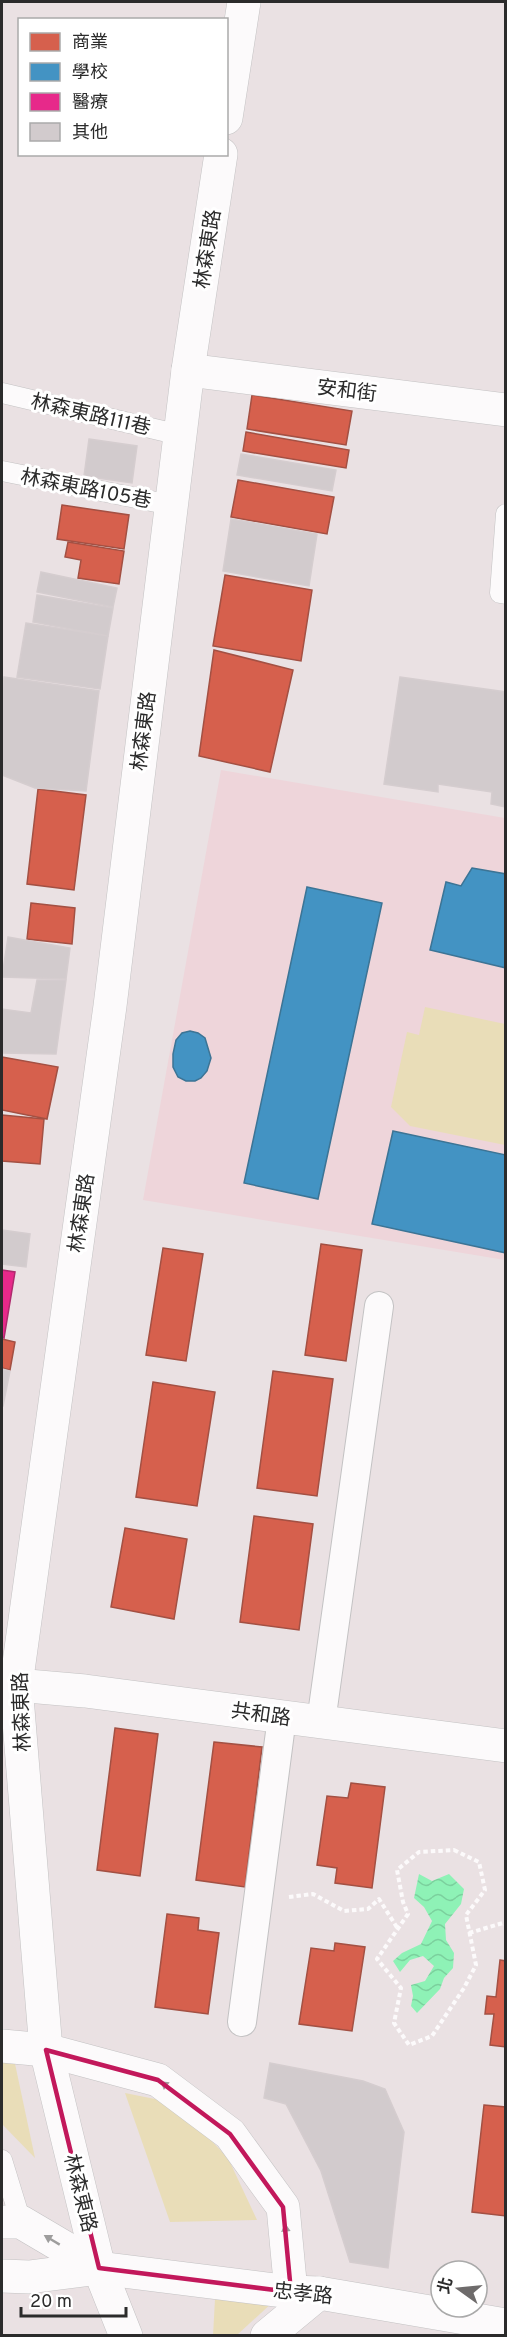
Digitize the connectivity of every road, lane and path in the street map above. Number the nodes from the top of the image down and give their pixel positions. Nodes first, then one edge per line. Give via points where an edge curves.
1 (244, 2) edge
2 (228, 105) edge
3 (221, 156) edge
4 (188, 370) junction
5 (2, 393) edge
6 (506, 410) edge
7 (180, 435) junction
8 (2, 471) edge
9 (171, 505) junction
10 (506, 514) edge
11 (506, 594) edge
12 (379, 1306) dead end
13 (9, 1681) edge
14 (282, 1717) junction
15 (321, 1722) junction
16 (506, 1746) edge
17 (258, 1902) junction
18 (506, 1925) edge
19 (398, 1929) junction
20 (469, 1933) junction
21 (242, 2022) dead end
22 (2, 2046) edge
23 (46, 2050) junction
24 (2, 2160) edge
25 (11, 2222) edge
26 (99, 2268) junction
27 (2, 2276) edge
28 (305, 2292) junction
29 (506, 2325) edge
30 (126, 2336) edge
31 (267, 2336) edge

1 - 2 main road
3 - 4 main road, 林森東路
4 - 6 main road, 安和街
4 - 7 main road, 林森東路
5 - 7 lane, 林森東路111巷
7 - 9 main road, 林森東路
8 - 9 lane, 林森東路105巷
9 - 13 main road, 林森東路 via 110,1006
10 - 11 lane via 500,593
12 - 15 street
13 - 14 main road, 共和路
13 - 23 main road, 林森東路
14 - 15 main road, 共和路
14 - 17 street
15 - 16 main road, 共和路
17 - 19 path via 313,1894 344,1911 368,1909 380,1899
17 - 21 street
18 - 20 path
19 - 20 path via 408,1914 397,1870 419,1852 453,1850 479,1862 485,1890 466,1914
19 - 20 path via 377,1959 400,1988 394,2023 409,2045 432,2036 464,1988 476,1965
22 - 23 main road
23 - 26 main road, 林森東路
28 -> 23 main road via 283,2206 230,2134 158,2080
24 - 25 lane, 忠孝路
26 -> 25 main road, 忠孝路
26 - 27 main road, 忠孝路 via 29,2277
26 - 28 main road, 忠孝路
26 - 30 main road, 林森東路
28 - 29 main road, 忠孝路
28 - 31 main road

